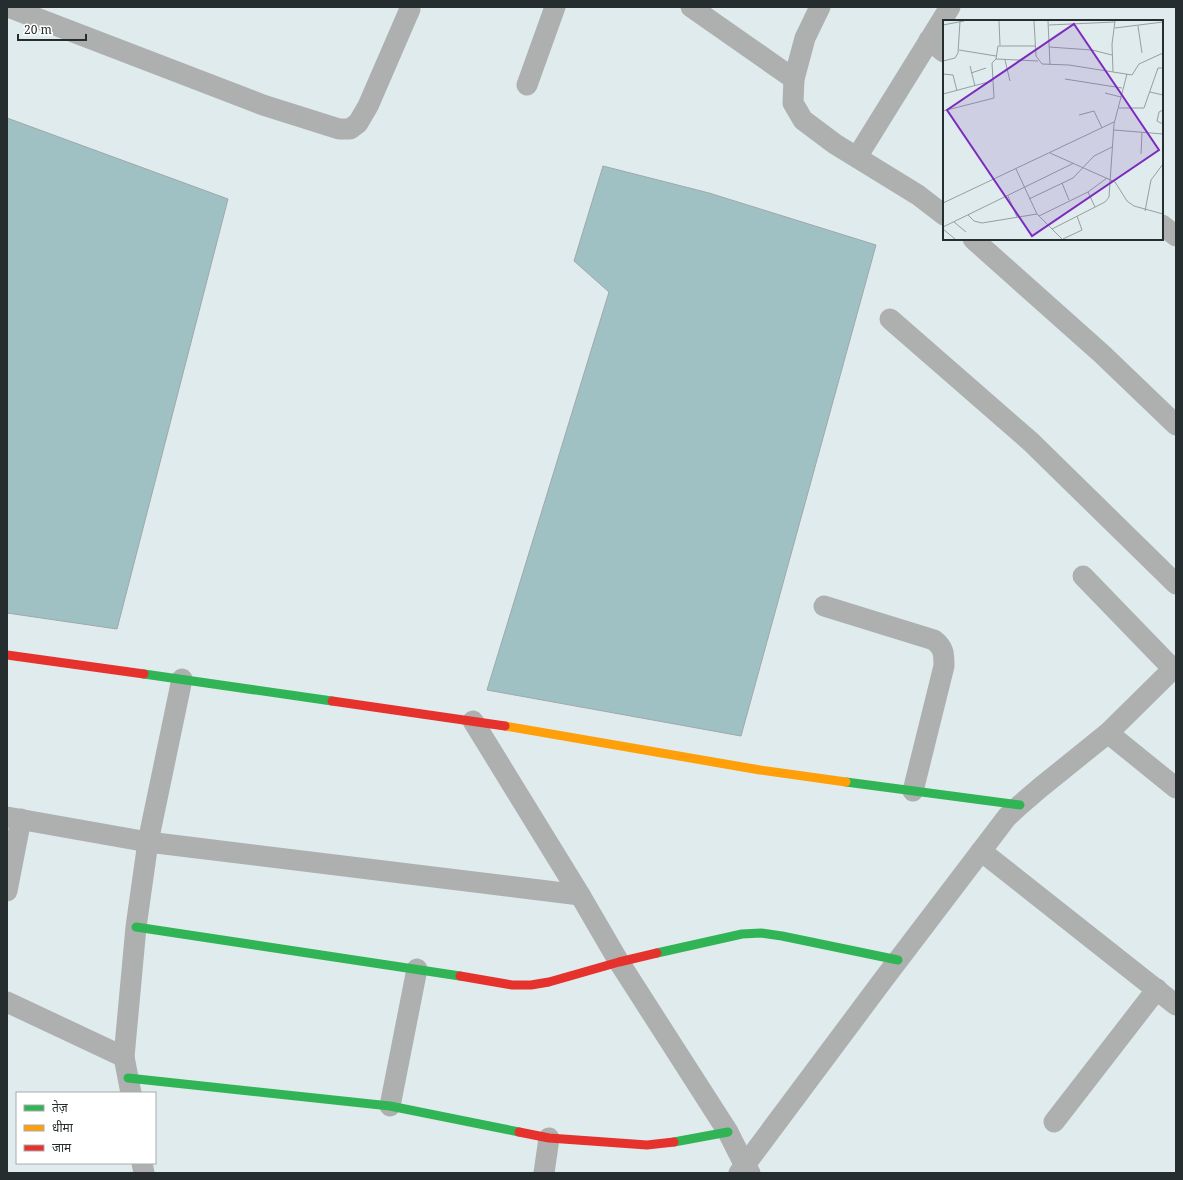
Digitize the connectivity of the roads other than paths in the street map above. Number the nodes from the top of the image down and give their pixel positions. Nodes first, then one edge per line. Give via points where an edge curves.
1 (8, 7) edge
2 (555, 7) edge
3 (692, 7) edge
4 (820, 7) edge
5 (950, 7) edge
6 (410, 8) edge
7 (946, 20) edge
8 (943, 28) edge
9 (937, 46) edge
10 (794, 79) junction
11 (527, 85) dead end
12 (857, 157) junction
13 (943, 215) edge
14 (1163, 226) edge
15 (1176, 236) edge
16 (974, 240) edge
17 (890, 319) dead end
18 (1176, 425) edge
19 (1084, 576) dead end
20 (1176, 584) edge
21 (824, 606) dead end
22 (7, 655) edge
23 (1174, 668) edge
24 (182, 679) junction
25 (473, 721) junction
26 (1108, 733) junction
27 (1176, 788) edge
28 (913, 791) junction
29 (1020, 805) junction
30 (14, 818) edge
31 (148, 842) junction
32 (981, 851) junction
33 (7, 891) edge
34 (580, 895) junction
35 (136, 927) junction
36 (898, 960) junction
37 (619, 962) junction
38 (417, 969) junction
39 (1157, 989) junction
40 (7, 1002) edge
41 (1176, 1004) edge
42 (124, 1057) junction
43 (129, 1086) edge
44 (390, 1106) junction
45 (1054, 1122) dead end
46 (728, 1132) junction
47 (550, 1138) junction
48 (745, 1171) edge
49 (544, 1173) edge

1 - 6 street via 263,105 339,129 350,129 358,123 368,106
2 - 11 street
3 - 10 street
4 - 10 street via 805,38
5 - 7 street
8 - 9 street
9 - 12 street
10 - 12 street via 792,103 803,120
12 - 13 street via 918,195
14 - 15 street
16 - 18 street via 1102,354
17 - 20 street via 1031,442
19 - 23 street
21 - 28 street via 934,640 941,645 944,666
22 - 24 street
23 - 26 street
24 - 25 street
24 - 31 street
25 - 28 street via 760,770
25 - 34 street
26 - 27 street
26 - 29 street
28 - 29 street
29 - 32 street
30 - 31 street
30 - 33 street
31 - 34 street
31 - 35 street
32 - 36 street
32 - 39 street
34 - 37 street
35 - 38 street
35 - 42 street
36 - 37 street via 760,933 722,938
36 - 48 street
37 - 38 street via 531,985 512,985
37 - 46 street
38 - 44 street
39 - 41 street
39 - 45 street
40 - 42 street
42 - 43 street
43 - 44 street
44 - 47 street
46 - 47 street via 647,1145
46 - 48 street
47 - 49 street

